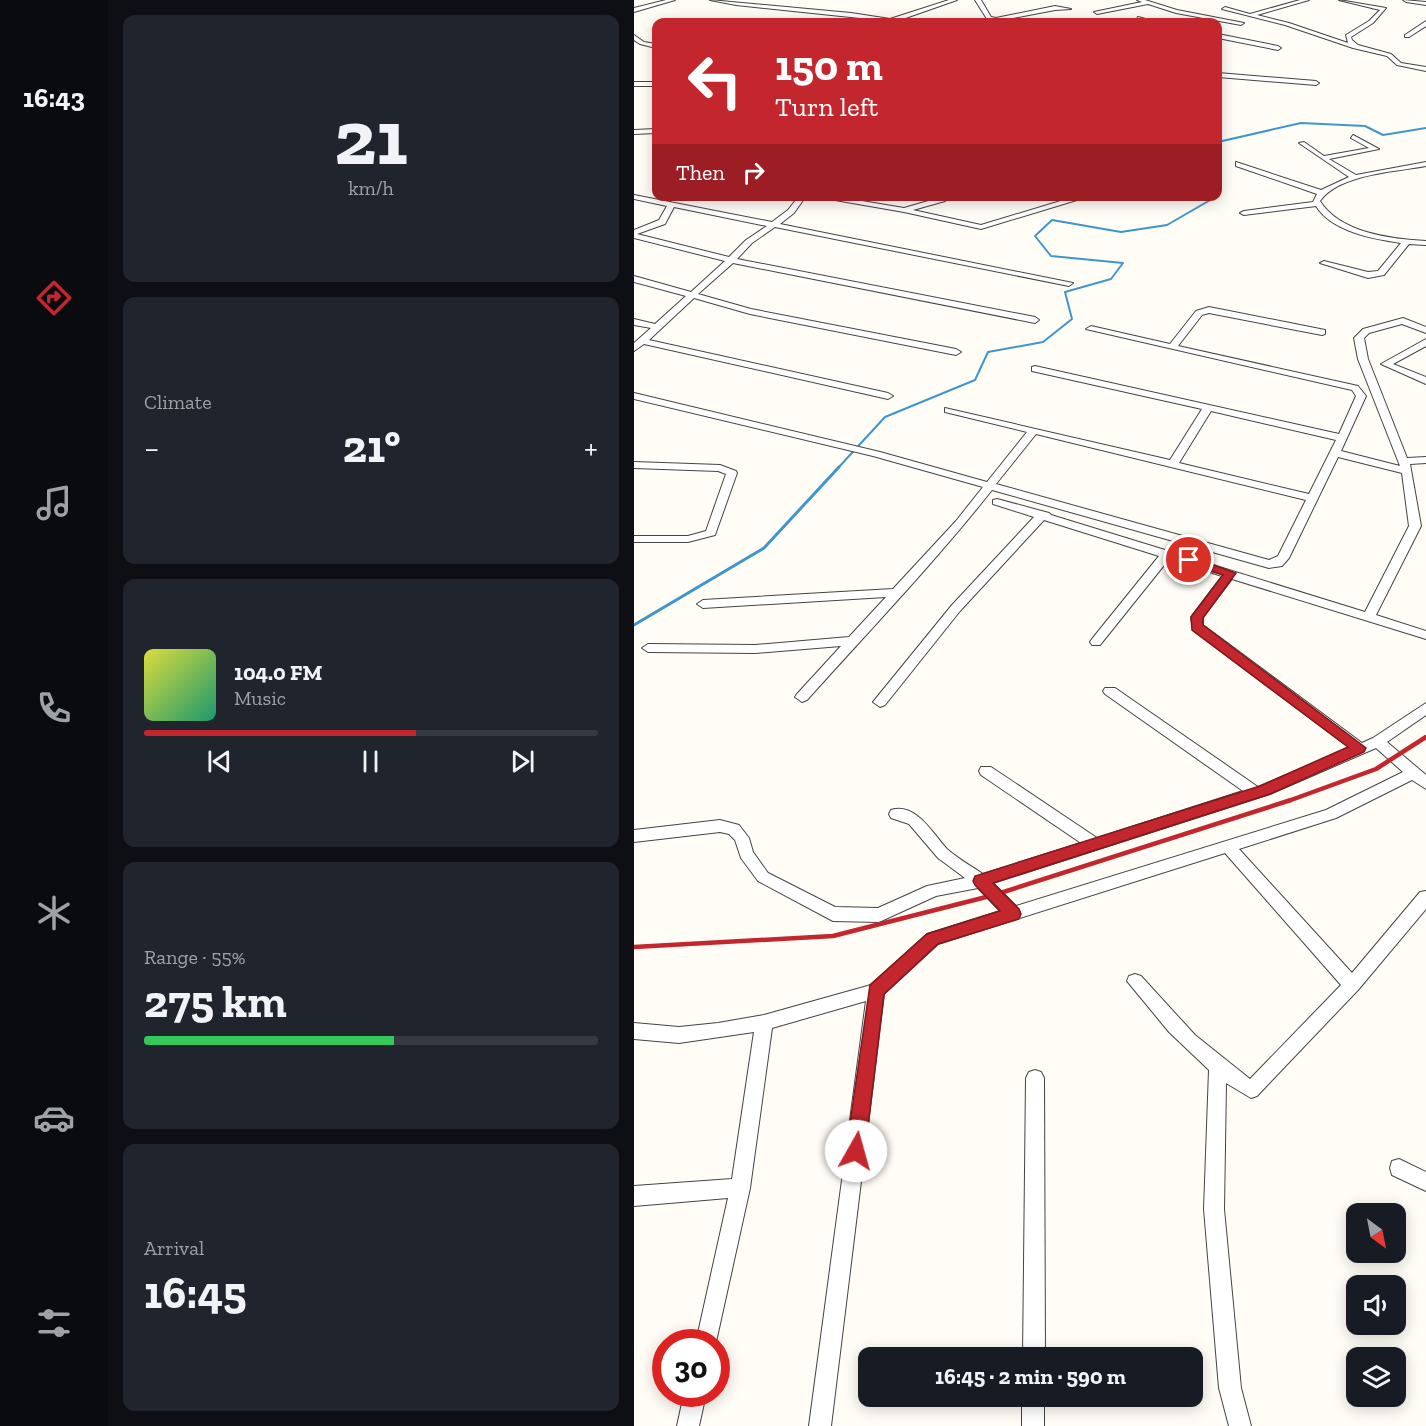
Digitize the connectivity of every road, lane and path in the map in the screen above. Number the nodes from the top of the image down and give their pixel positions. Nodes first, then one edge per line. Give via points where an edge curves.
1 (672, 0) edge
2 (713, 0) edge
3 (954, 0) edge
4 (978, 0) edge
5 (1140, 0) edge
6 (1306, 0) edge
7 (1342, 0) edge
8 (1406, 0) edge
9 (1174, 1) edge
10 (1147, 3) junction
11 (1242, 3) dead end
12 (1426, 4) edge
13 (1159, 7) junction
14 (1068, 9) dead end
15 (1225, 9) junction
16 (634, 10) edge
17 (1097, 12) dead end
18 (823, 13) junction
19 (1250, 15) junction
20 (1207, 16) junction
21 (815, 18) dead end
22 (866, 18) edge
23 (904, 18) edge
24 (989, 18) edge
25 (1005, 18) edge
26 (1202, 18) edge
27 (1217, 18) edge
28 (1222, 19) edge
29 (1242, 23) dead end
30 (1426, 23) edge
31 (1407, 36) dead end
32 (634, 37) edge
33 (1222, 37) edge
34 (652, 45) edge
35 (1360, 47) junction
36 (1278, 48) dead end
37 (1426, 69) edge
38 (1222, 75) edge
39 (1316, 83) dead end
40 (634, 84) edge
41 (652, 84) edge
42 (634, 132) edge
43 (652, 133) edge
44 (1353, 137) dead end
45 (1302, 143) dead end
46 (1323, 158) junction
47 (1239, 164) dead end
48 (1426, 164) edge
49 (1354, 178) junction
50 (1322, 193) junction
51 (634, 197) edge
52 (652, 198) edge
53 (661, 201) edge
54 (799, 201) edge
55 (847, 201) edge
56 (935, 201) edge
57 (1070, 201) edge
58 (1317, 204) junction
59 (671, 205) junction
60 (904, 210) junction
61 (1244, 213) dead end
62 (773, 224) junction
63 (634, 234) edge
64 (1406, 243) junction
65 (1426, 243) edge
66 (731, 260) junction
67 (1324, 263) dead end
68 (634, 279) edge
69 (1069, 282) dead end
70 (692, 296) junction
71 (1035, 320) dead end
72 (634, 322) edge
73 (658, 327) junction
74 (1092, 329) dead end
75 (1426, 330) edge
76 (1322, 332) dead end
77 (643, 341) junction
78 (1426, 342) edge
79 (1172, 347) junction
80 (634, 348) edge
81 (956, 352) dead end
82 (1363, 358) junction
83 (1386, 364) junction
84 (1035, 369) dead end
85 (1426, 381) edge
86 (634, 396) edge
87 (889, 396) dead end
88 (1207, 409) junction
89 (949, 410) dead end
90 (1034, 430) junction
91 (1342, 438) junction
92 (1334, 453) junction
93 (1426, 460) edge
94 (1174, 463) junction
95 (634, 465) edge
96 (1405, 466) junction
97 (990, 487) junction
98 (1312, 498) junction
99 (997, 502) dead end
100 (1045, 515) junction
101 (634, 539) edge
102 (1168, 553) junction
103 (1230, 573) junction
104 (897, 592) junction
105 (703, 604) dead end
106 (1369, 616) junction
107 (1426, 635) edge
108 (853, 641) junction
109 (1096, 642) dead end
110 (648, 648) dead end
111 (1110, 691) dead end
112 (802, 697) dead end
113 (880, 702) dead end
114 (1426, 708) edge
115 (1378, 742) junction
116 (1359, 748) junction
117 (986, 771) dead end
118 (1412, 773) junction
119 (1426, 784) edge
120 (1256, 793) junction
121 (896, 814) dead end
122 (638, 835) edge
123 (1096, 845) junction
124 (1228, 847) junction
125 (981, 881) junction
126 (1426, 897) edge
127 (1013, 914) junction
128 (1135, 981) dead end
129 (1352, 985) junction
130 (876, 991) junction
131 (764, 1023) junction
132 (634, 1031) edge
133 (1218, 1069) junction
134 (1036, 1078) dead end
135 (1399, 1168) dead end
136 (1426, 1182) edge
137 (740, 1188) junction
138 (634, 1196) edge
139 (709, 1329) edge
140 (1034, 1347) edge
141 (692, 1407) edge
142 (1033, 1407) edge
143 (688, 1426) edge
144 (820, 1426) edge
145 (1033, 1426) edge
146 (1240, 1426) edge

1 - 16 street
2 - 18 street
3 - 23 street
4 - 24 street
5 - 10 street
6 - 19 street
7 - 35 street via 1384,9 1348,36 1349,41
8 - 12 street
9 - 13 street
10 - 13 street
10 - 17 street
11 - 15 street
13 - 20 street
14 - 25 street
15 - 19 street
15 - 20 street
18 - 21 street
18 - 22 street
19 - 35 street
20 - 26 street
20 - 27 street
28 - 29 street
30 - 31 street
32 - 34 street
33 - 36 street
35 - 37 street via 1387,55 1399,64
38 - 39 street
40 - 41 street
42 - 43 street
44 - 46 street via 1376,149
45 - 46 street
46 - 49 street
47 - 50 street
48 - 49 street
49 - 50 street
50 - 58 street
51 - 52 street
53 - 59 street
54 - 62 street via 783,222
55 - 60 street
56 - 60 street
57 - 60 street via 981,227
58 - 61 street
58 - 64 street via 1338,222
59 - 62 street
59 - 63 street via 662,222
62 - 66 street
62 - 69 street
63 - 66 street
64 - 65 street
64 - 67 street via 1381,273 1368,275
66 - 70 street
66 - 71 street
68 - 70 street
70 - 73 street
70 - 81 street
72 - 73 street
73 - 77 street
74 - 79 street
75 - 82 street via 1403,321 1366,332 1359,338
76 - 79 street via 1208,310 1199,313
77 - 80 street
77 - 87 street
78 - 83 street
79 - 91 street via 1355,388 1360,396
82 - 83 street
82 - 96 street
83 - 85 street
84 - 88 street
86 - 97 street via 876,454
88 - 91 street
88 - 94 street
89 - 90 street
90 - 94 street
90 - 97 street
91 - 92 street
92 - 96 street
92 - 98 street
93 - 96 street
94 - 98 street
95 - 101 street via 720,468 732,473 711,533 688,540
96 - 106 street via 1415,526
97 - 98 street via 1269,564 1283,558
97 - 104 street
99 - 100 street
100 - 102 street
100 - 113 street via 1035,521 964,599
102 - 103 street
102 - 109 street
103 - 106 street
103 - 116 street via 1197,617 1197,627
104 - 105 street
104 - 108 street
106 - 107 street
108 - 110 street via 755,649
108 - 112 street
111 - 120 street
114 - 115 street
115 - 116 street
115 - 118 street
116 - 120 street
117 - 123 street
118 - 119 street
118 - 124 street via 1331,814
120 - 123 street
121 - 125 street via 914,820 943,854
122 - 125 street via 720,826 734,829 763,876 833,914 879,915 933,890
123 - 125 street
124 - 127 street
124 - 129 street
125 - 127 street
126 - 129 street
127 - 130 street via 933,939
128 - 133 street
129 - 133 street via 1251,1090
130 - 131 street
130 - 144 street
131 - 132 street via 679,1035
131 - 137 street
133 - 146 street via 1214,1209 1230,1388
134 - 140 street
135 - 136 street
137 - 138 street
137 - 139 street
141 - 143 street
142 - 145 street

